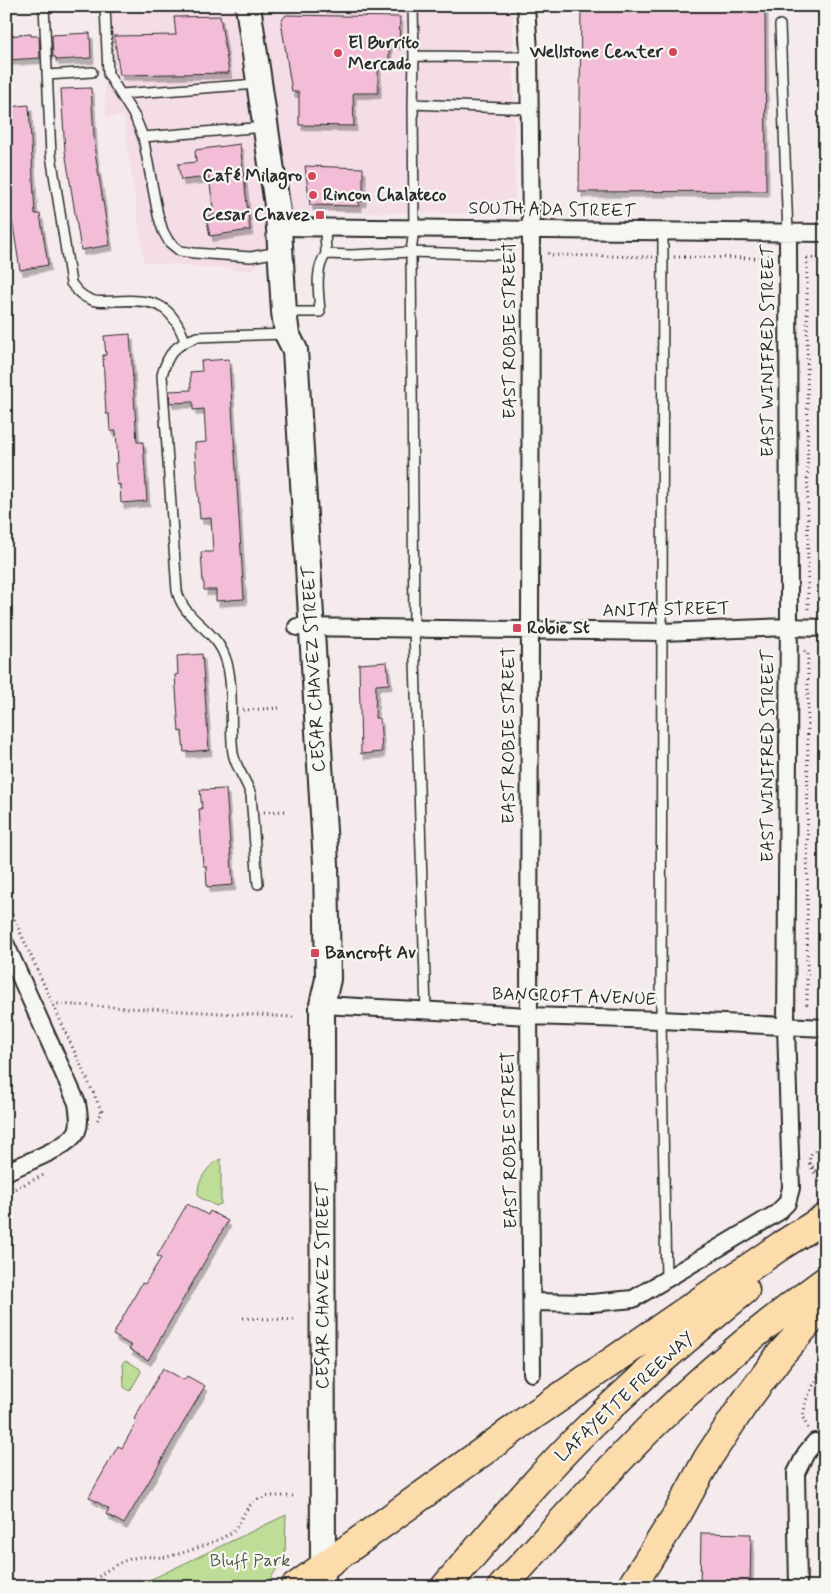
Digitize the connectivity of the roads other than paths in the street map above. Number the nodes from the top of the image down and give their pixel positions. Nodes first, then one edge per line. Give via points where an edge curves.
1 (44, 6) edge
2 (105, 6) edge
3 (248, 6) edge
4 (413, 6) edge
5 (526, 6) edge
6 (780, 25) dead end
7 (414, 56) junction
8 (529, 56) junction
9 (92, 72) dead end
10 (47, 75) junction
11 (260, 84) junction
12 (121, 94) junction
13 (412, 104) junction
14 (530, 109) junction
15 (266, 127) junction
16 (143, 137) junction
17 (279, 227) junction
18 (324, 228) junction
19 (414, 229) junction
20 (531, 229) junction
21 (663, 231) junction
22 (788, 234) junction
23 (825, 234) edge
24 (281, 251) junction
25 (411, 252) junction
26 (326, 254) junction
27 (508, 255) dead end
28 (285, 323) junction
29 (185, 341) junction
30 (304, 627) junction
31 (789, 627) junction
32 (414, 628) junction
33 (825, 628) edge
34 (529, 631) junction
35 (662, 632) junction
36 (258, 884) dead end
37 (6, 946) edge
38 (322, 1005) junction
39 (426, 1011) junction
40 (529, 1016) junction
41 (661, 1020) junction
42 (786, 1026) junction
43 (825, 1028) edge
44 (6, 1172) edge
45 (825, 1218) edge
46 (825, 1227) edge
47 (666, 1279) junction
48 (825, 1281) edge
49 (532, 1302) junction
50 (825, 1304) edge
51 (532, 1373) dead end
52 (820, 1441) edge
53 (323, 1577) edge
54 (295, 1587) edge
55 (445, 1587) edge
56 (502, 1587) edge
57 (631, 1587) edge
58 (798, 1587) edge

1 - 10 lane
2 - 12 lane via 108,74
3 - 11 main road, CESAR CHAVEZ STREET
4 - 7 lane
5 - 8 street, EAST ROBIE STREET
6 - 22 lane, EAST WINIFRED STREET
7 - 8 lane
7 - 13 lane
8 - 14 street, EAST ROBIE STREET
9 - 10 lane
10 - 29 lane via 51,155 71,283 80,294 93,301 156,303 170,314
11 - 12 lane
11 - 15 main road, CESAR CHAVEZ STREET
12 - 16 lane
13 - 14 lane
13 - 19 lane
14 - 20 street, EAST ROBIE STREET
15 - 16 lane
15 - 17 main road, CESAR CHAVEZ STREET
16 - 24 lane via 158,215 169,242 180,251 251,258
17 - 18 street, SOUTH ADA STREET
17 - 24 main road, CESAR CHAVEZ STREET
18 - 19 street, SOUTH ADA STREET
18 - 26 lane
19 - 20 street, SOUTH ADA STREET
19 - 25 lane
20 - 21 street, SOUTH ADA STREET
20 - 34 street, EAST ROBIE STREET
21 - 22 street, SOUTH ADA STREET
21 - 35 lane
22 - 23 street, SOUTH ADA STREET
22 - 31 street, EAST WINIFRED STREET
24 - 28 main road, CESAR CHAVEZ STREET
25 - 26 lane
25 - 27 lane
25 - 32 lane
26 - 28 lane via 320,261 320,312
28 - 29 lane
28 - 30 main road, CESAR CHAVEZ STREET via 295,350
29 - 36 lane via 166,360 162,375 177,591 179,602 221,646 226,660 233,753 251,795
30 - 32 street, ANITA STREET
30 - 38 main road, CESAR CHAVEZ STREET via 326,864 328,979
31 - 33 street, ANITA STREET
31 - 35 street, ANITA STREET
31 - 42 street, EAST WINIFRED STREET
32 - 34 street, ANITA STREET
32 - 39 lane
34 - 35 street, ANITA STREET
34 - 40 street, EAST ROBIE STREET
35 - 41 lane
37 - 44 street via 77,1103 79,1118 77,1130 70,1139
38 - 39 street, BANCROFT AVENUE
38 - 53 main road, CESAR CHAVEZ STREET
39 - 40 street, BANCROFT AVENUE
40 - 41 street, BANCROFT AVENUE
40 - 49 street, EAST ROBIE STREET
41 - 42 street, BANCROFT AVENUE
41 - 47 lane
42 - 43 street, BANCROFT AVENUE
42 - 47 street, EAST WINIFRED STREET via 791,1188 788,1202 777,1212
45 - 53 highway via 528,1419
46 - 55 highway, LAFAYETTE FREEWAY via 711,1317 627,1390 563,1454
47 - 49 street, EAST WINIFRED STREET via 634,1299 592,1303
48 - 56 highway via 747,1341 654,1424
49 - 51 street, EAST ROBIE STREET
50 - 57 highway via 780,1354 743,1405
52 - 58 street via 806,1453 796,1473
53 - 54 highway

